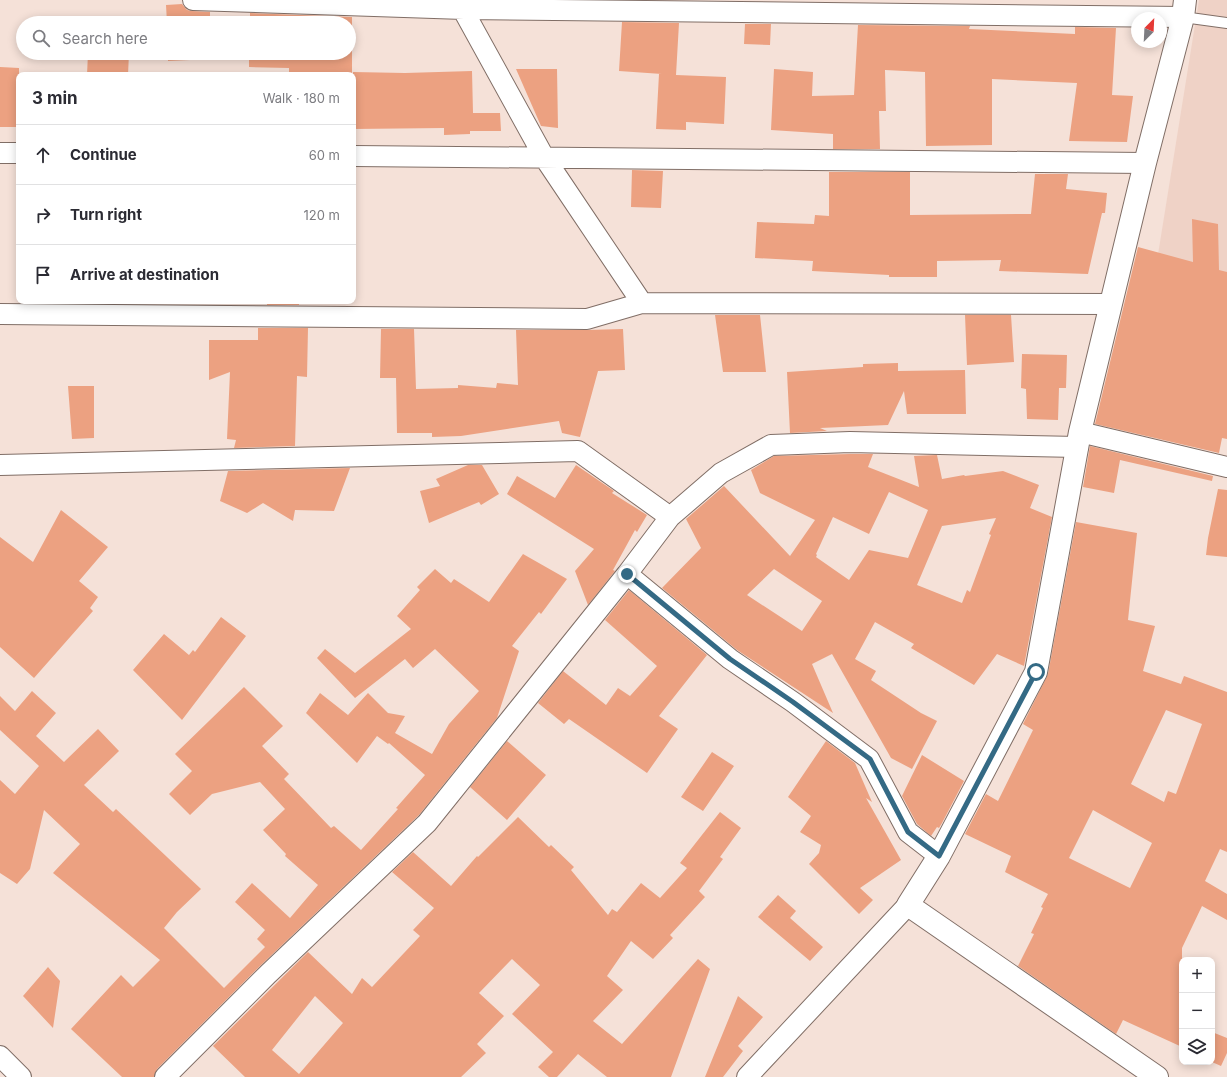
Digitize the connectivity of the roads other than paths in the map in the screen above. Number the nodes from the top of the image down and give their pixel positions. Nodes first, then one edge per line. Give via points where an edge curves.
1 (193, 0) edge
2 (461, 5) edge
3 (1184, 8) edge
4 (1227, 23) edge
5 (0, 153) edge
6 (16, 153) edge
7 (356, 156) edge
8 (544, 157) junction
9 (1145, 163) junction
10 (642, 303) junction
11 (1111, 304) junction
12 (0, 314) edge
13 (1079, 440) junction
14 (0, 466) edge
15 (1227, 467) edge
16 (670, 517) junction
17 (627, 574) junction
18 (939, 856) junction
19 (908, 905) junction
20 (0, 1056) edge
21 (21, 1077) edge
22 (165, 1077) edge
23 (747, 1077) edge
24 (1157, 1077) edge

1 - 2 street
2 - 3 street
2 - 8 street
3 - 4 lane
3 - 9 street
5 - 6 street
7 - 8 street
8 - 9 street
8 - 10 street
9 - 11 street
10 - 11 street
10 - 12 street via 588,319
11 - 13 street
13 - 15 street
13 - 16 street via 771,445 721,473
13 - 18 street via 1036,672
14 - 16 street via 578,451
16 - 17 street
17 - 18 street via 730,659 870,759 908,832
17 - 22 street via 427,823 268,974
18 - 19 street
19 - 23 street
19 - 24 street
20 - 21 street

